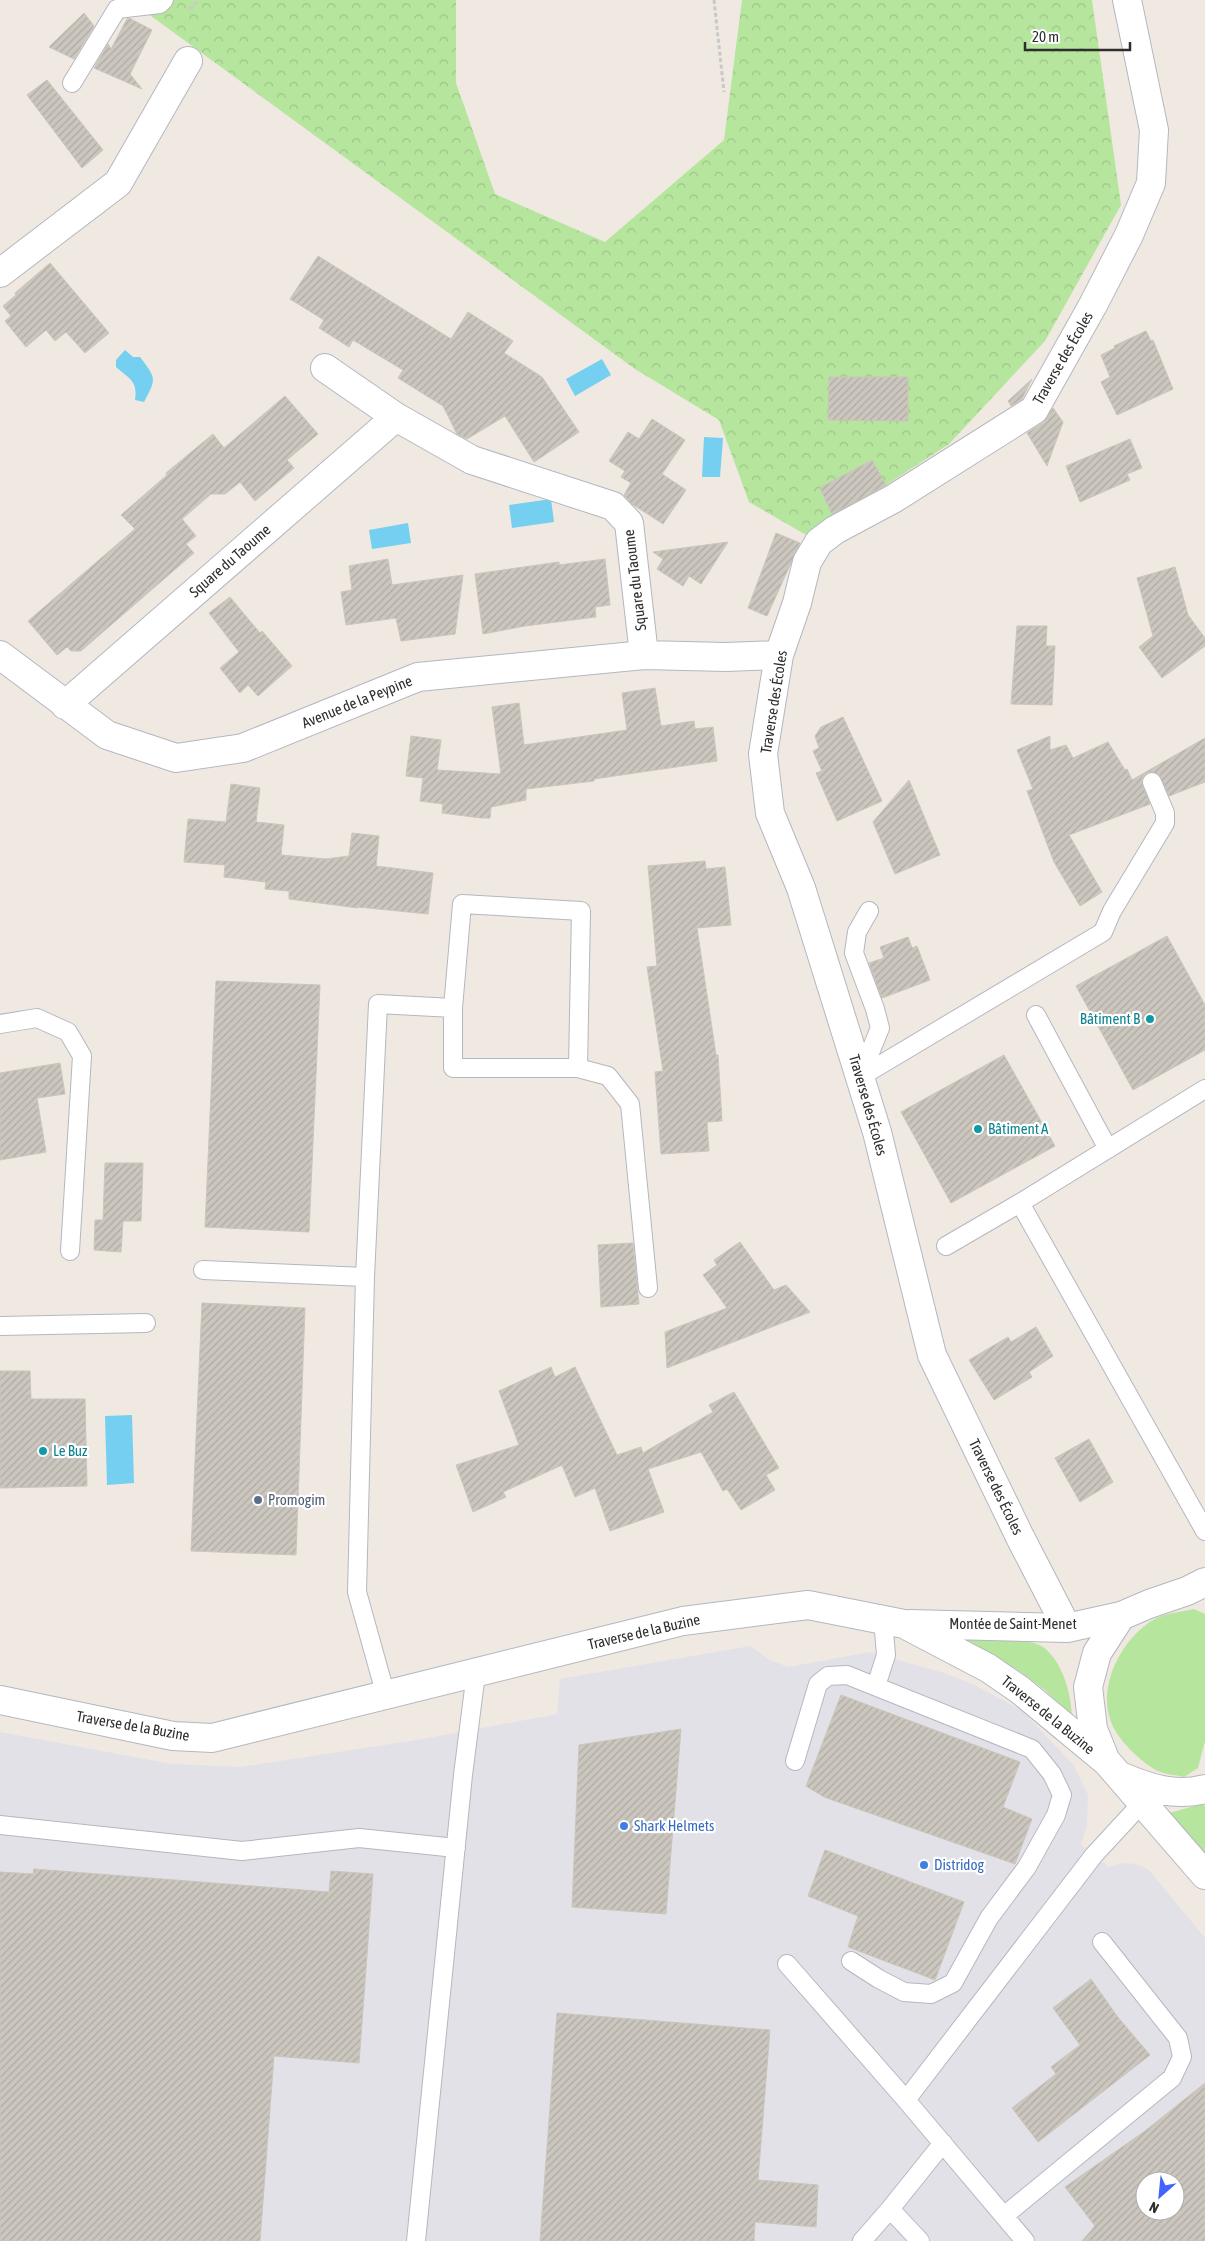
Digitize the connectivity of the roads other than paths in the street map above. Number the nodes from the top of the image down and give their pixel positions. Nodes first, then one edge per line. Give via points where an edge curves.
1 (164, 0) edge
2 (1127, 0) edge
3 (188, 61) dead end
4 (72, 83) dead end
5 (0, 273) edge
6 (325, 368) dead end
7 (396, 417) junction
8 (0, 655) edge
9 (644, 655) junction
10 (779, 656) junction
11 (65, 705) junction
12 (1152, 782) dead end
13 (869, 911) dead end
14 (453, 1008) junction
15 (1036, 1015) dead end
16 (0, 1024) edge
17 (578, 1068) junction
18 (860, 1077) junction
19 (1205, 1090) edge
20 (1108, 1149) junction
21 (1020, 1203) junction
22 (946, 1246) dead end
23 (70, 1251) dead end
24 (203, 1270) dead end
25 (365, 1276) junction
26 (648, 1288) dead end
27 (146, 1323) dead end
28 (0, 1326) edge
29 (1205, 1531) edge
30 (1199, 1588) edge
31 (1121, 1616) junction
32 (894, 1621) junction
33 (1067, 1628) junction
34 (476, 1673) junction
35 (876, 1686) junction
36 (386, 1696) junction
37 (0, 1700) edge
38 (795, 1761) dead end
39 (1113, 1769) junction
40 (1205, 1789) edge
41 (1142, 1803) junction
42 (0, 1825) edge
43 (456, 1848) junction
44 (1205, 1875) edge
45 (1102, 1942) dead end
46 (851, 1960) dead end
47 (787, 1964) dead end
48 (906, 2100) junction
49 (943, 2143) junction
50 (890, 2209) junction
51 (1004, 2216) junction
52 (416, 2241) edge
53 (862, 2241) edge
54 (920, 2241) edge
55 (1026, 2241) edge

1 - 4 lane via 160,4 117,9
2 - 10 street, Traverse des Écoles via 1154,130 1151,183 1093,305 1034,410 818,542 807,562
3 - 5 street via 118,183
6 - 7 street, Square du Taoume
7 - 9 street, Square du Taoume via 472,460 614,506 629,523
7 - 11 street, Square du Taoume
8 - 11 street, Avenue de la Peypine
9 - 10 street, Avenue de la Peypine
9 - 11 street, Avenue de la Peypine via 418,677 244,748 176,758 107,735
10 - 18 street, Traverse des Écoles via 763,754 770,813 801,888
12 - 18 lane via 1165,813 1165,823 1112,911 1103,932
13 - 18 lane via 857,932 854,953 880,1028
14 - 17 lane via 453,1068
14 - 17 lane via 462,904 581,911
14 - 25 lane via 378,1004
15 - 20 lane
16 - 23 lane via 37,1018 68,1032 82,1056
17 - 26 lane via 608,1076 630,1104
18 - 33 street, Traverse des Écoles via 877,1132 932,1355
19 - 20 lane
20 - 21 lane
21 - 22 lane
21 - 29 lane
24 - 25 lane
25 - 36 lane via 357,1592
27 - 28 lane
30 - 31 street, Montée de Saint-Menet
31 - 33 street, Montée de Saint-Menet
31 - 39 street via 1096,1653 1088,1687 1093,1729
32 - 33 street, Montée de Saint-Menet
32 - 34 street, Traverse de la Buzine via 808,1605 683,1621
32 - 35 lane
32 - 39 street, Traverse de la Buzine via 988,1668 1020,1690
34 - 36 street, Traverse de la Buzine
34 - 43 lane
35 - 38 lane via 847,1675 828,1676 818,1684
35 - 46 lane via 1032,1748 1052,1774 1062,1795 1056,1815 1027,1868 990,1918 953,1983 931,1994 904,1992
36 - 37 street, Traverse de la Buzine via 212,1738 173,1736
39 - 40 street via 1146,1787 1168,1792
39 - 41 street, Traverse de la Buzine
41 - 44 street, Traverse de la Buzine
41 - 48 lane via 1094,1855
42 - 43 lane via 242,1851 359,1838
43 - 52 lane
45 - 51 lane via 1178,2038 1182,2056 1172,2078
47 - 48 lane
48 - 49 lane
49 - 50 lane
49 - 51 lane
50 - 53 lane
50 - 54 lane
51 - 55 lane

